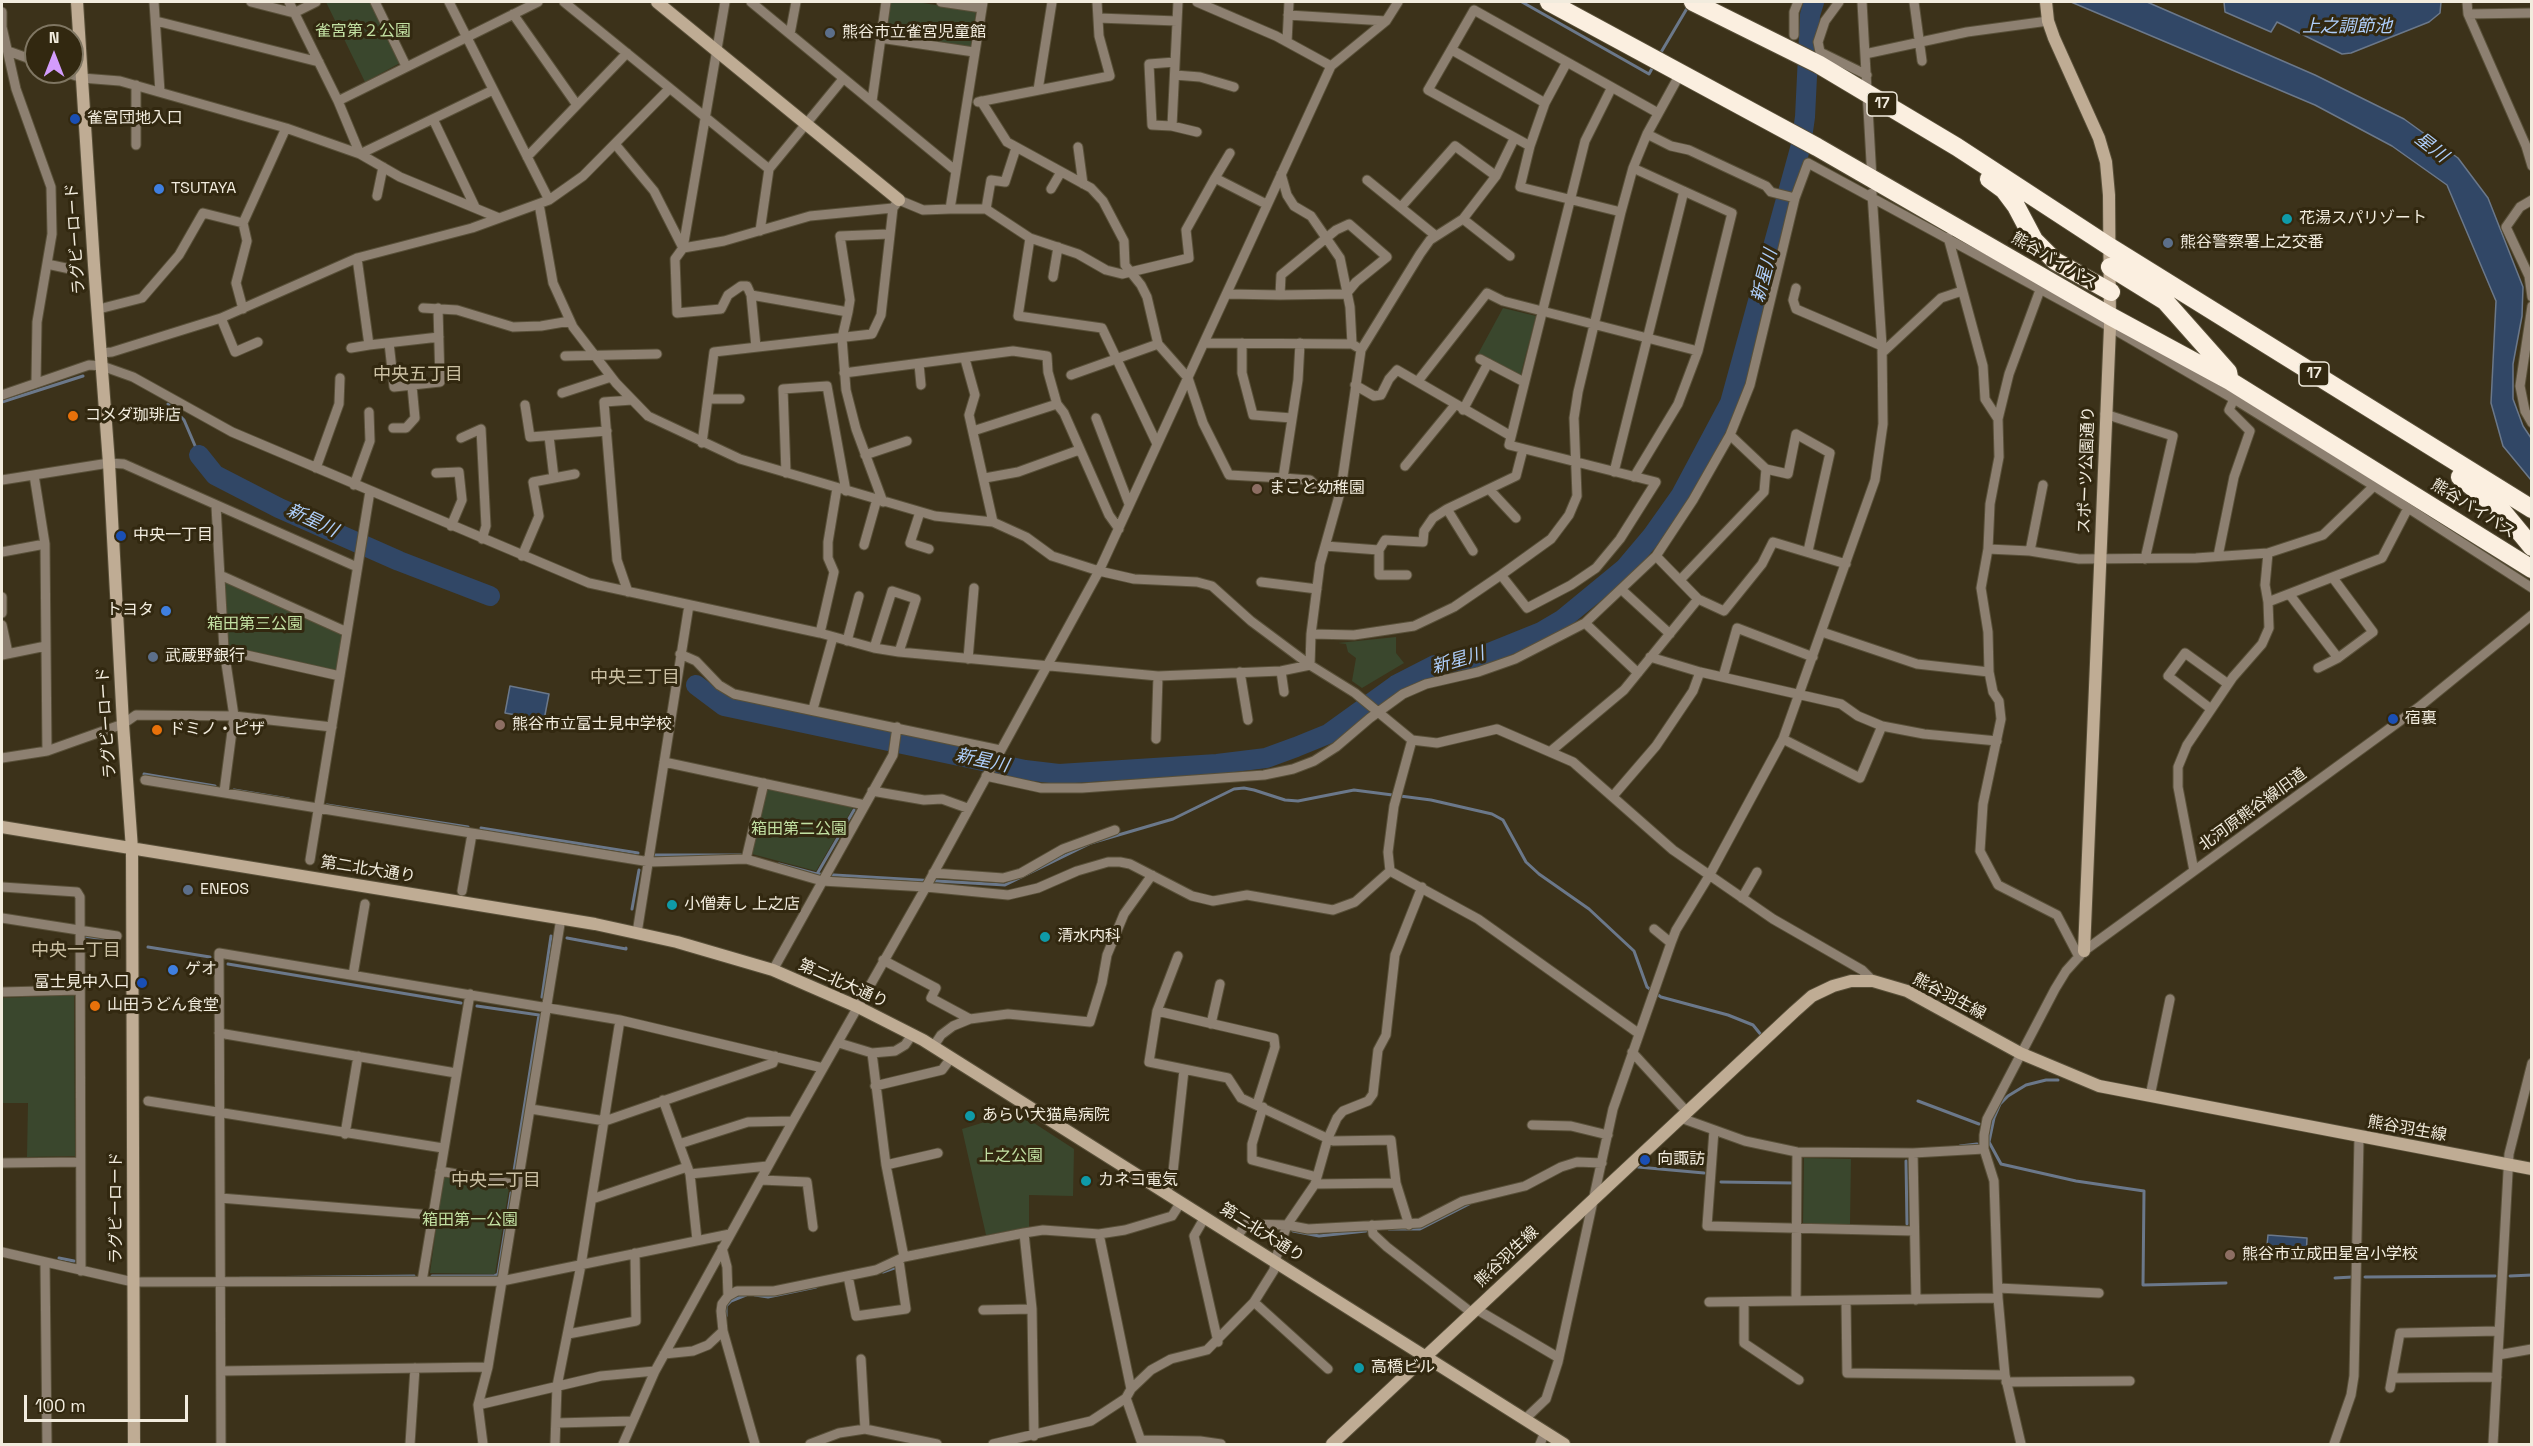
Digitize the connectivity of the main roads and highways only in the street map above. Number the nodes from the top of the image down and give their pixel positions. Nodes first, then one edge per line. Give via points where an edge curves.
1 (1550, 2) edge
2 (1695, 3) edge
3 (1946, 141) junction
4 (2110, 267) road end
5 (2111, 291) road end
6 (2232, 390) junction
7 (2427, 444) junction
8 (2532, 509) edge
9 (2532, 547) edge
10 (2532, 569) edge

1 - 6 highway, 熊谷バイパス via 1872,178
2 - 3 highway, 熊谷バイパス / 17 via 1792,43 1868,96
3 - 5 highway via 1952,154 2004,190 2034,240 2055,261
3 - 7 highway, 熊谷バイパス / 17
4 - 6 highway via 2165,301 2228,372
6 - 10 highway, 熊谷バイパス
7 - 8 highway, 熊谷バイパス / 17
7 - 9 highway via 2443,464 2504,513

